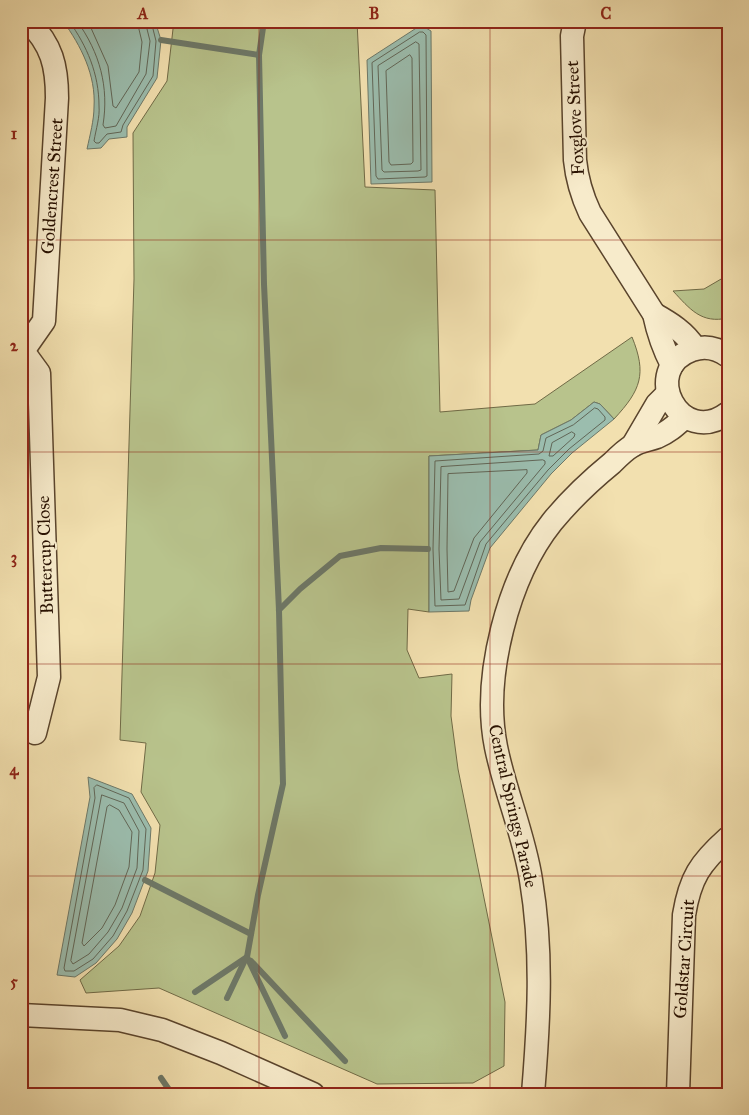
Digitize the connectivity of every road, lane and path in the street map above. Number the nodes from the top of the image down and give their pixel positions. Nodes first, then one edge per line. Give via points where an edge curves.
1 (28, 21) edge
2 (575, 21) edge
3 (654, 314) junction
4 (695, 348) junction
5 (22, 351) edge
6 (726, 352) edge
7 (672, 365) junction
8 (668, 393) junction
9 (685, 417) junction
10 (723, 423) edge
11 (633, 445) junction
12 (35, 733) dead end
13 (728, 838) edge
14 (21, 1015) edge
15 (313, 1094) edge
16 (533, 1094) edge
17 (678, 1094) edge

1 - 5 street, Goldencrest Street via 51,53 57,75 57,98 44,321
2 - 3 street, Foxglove Street via 572,36 575,160 582,196
3 - 4 street, Foxglove Street via 671,323
3 - 7 street, Foxglove Street via 663,349
4 - 6 street
4 - 7 street via 678,357
5 - 12 street, Buttercup Close via 39,373 49,677
7 - 8 street via 666,384
8 - 9 street via 674,407
8 - 11 street, Central Springs Parade
9 - 10 street via 694,421
9 - 11 street, Central Springs Parade via 671,430
11 - 16 street, Central Springs Parade via 573,497 533,549 521,573 498,646 494,678 495,745 524,844 537,932 540,985
13 - 17 street, Goldstar Circuit via 701,866 687,896
14 - 15 street via 120,1020 162,1030

